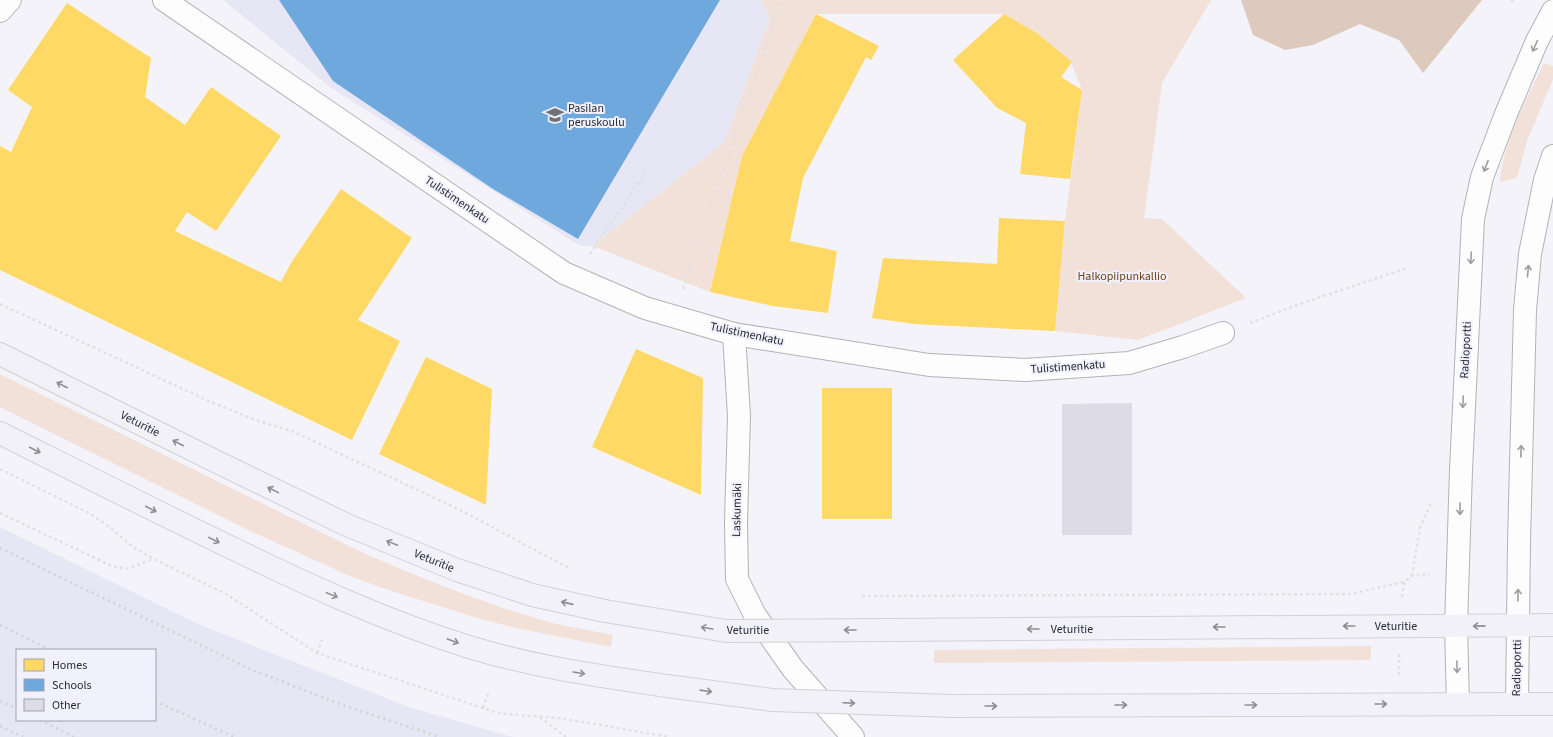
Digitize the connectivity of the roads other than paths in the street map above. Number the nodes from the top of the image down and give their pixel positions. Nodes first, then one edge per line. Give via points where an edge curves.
1 (10, 0) edge
2 (164, 0) edge
3 (0, 11) edge
4 (1553, 11) edge
5 (1553, 156) edge
6 (1223, 333) road end
7 (734, 334) junction
8 (0, 354) edge
9 (0, 433) edge
10 (1553, 625) edge
11 (1456, 626) junction
12 (1518, 626) junction
13 (1458, 704) junction
14 (1517, 704) junction
15 (1553, 704) edge
16 (853, 737) edge

1 - 3 street
2 - 7 street, Tulistimenkatu via 564,273 645,308
4 -> 11 street, Radioportti via 1537,41 1506,114 1482,177 1473,219 1460,470
12 -> 5 street, Radioportti via 1525,310 1530,254 1545,180
6 - 7 street, Tulistimenkatu via 1129,362 1025,370 929,365
7 - 16 street, Laskumäki via 739,416 737,579 755,615 793,669
11 -> 8 main road, Veturitie, bridge via 726,631 606,611 532,595 457,570 347,525
9 -> 13 main road, bridge via 309,586 469,647 544,667 772,700 952,706
10 - 12 main road, Veturitie
12 -> 11 main road, Veturitie
11 -> 13 street, Radioportti
12 - 14 street, Radioportti
13 - 14 main road
14 - 15 main road

